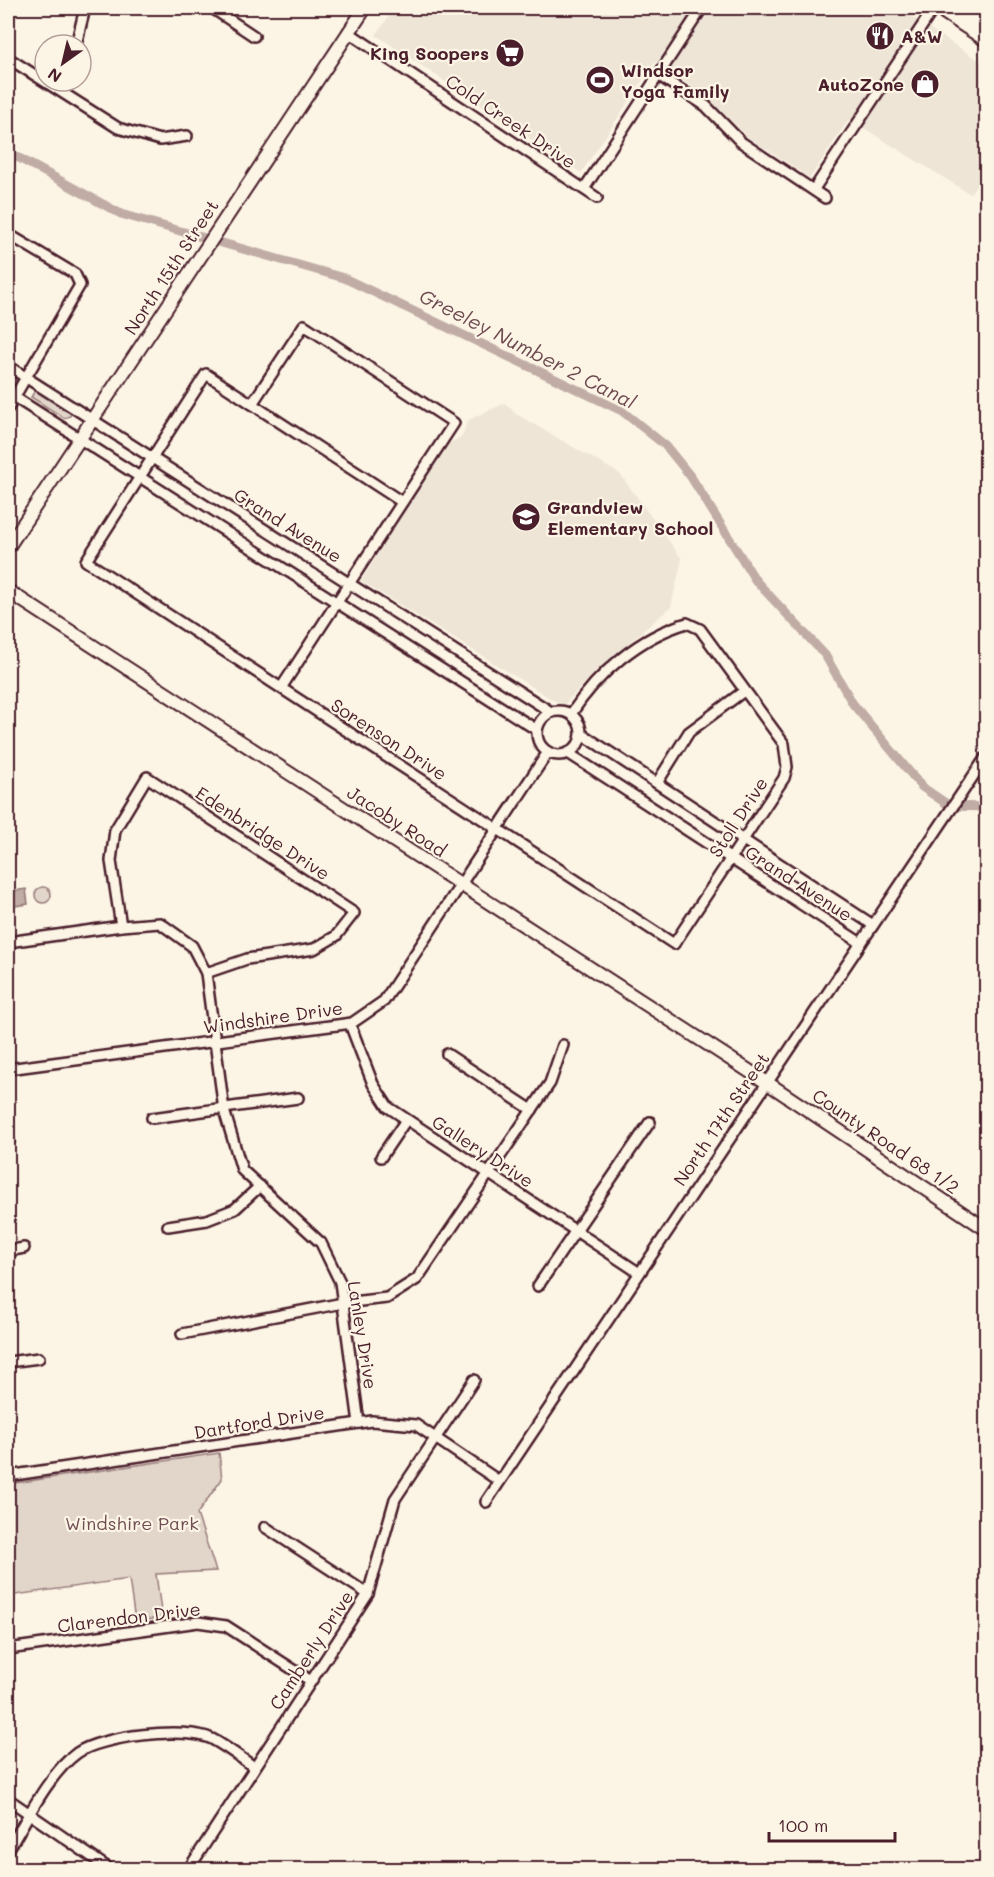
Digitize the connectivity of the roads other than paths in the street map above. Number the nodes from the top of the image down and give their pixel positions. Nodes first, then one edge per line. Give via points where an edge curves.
1 (85, 8) edge
2 (212, 8) edge
3 (365, 8) edge
4 (702, 8) edge
5 (933, 8) edge
6 (939, 8) edge
7 (956, 8) edge
8 (969, 8) edge
9 (987, 19) edge
10 (987, 27) edge
11 (348, 32) junction
12 (79, 33) edge
13 (254, 36) dead end
14 (987, 39) edge
15 (8, 58) edge
16 (33, 72) edge
17 (658, 75) junction
18 (68, 93) edge
19 (187, 136) dead end
20 (584, 189) junction
21 (814, 189) junction
22 (597, 198) dead end
23 (825, 198) dead end
24 (8, 234) edge
25 (8, 366) edge
26 (26, 378) junction
27 (11, 395) edge
28 (252, 404) junction
29 (8, 408) edge
30 (92, 420) junction
31 (79, 439) junction
32 (152, 458) junction
33 (140, 477) junction
34 (402, 502) junction
35 (8, 547) edge
36 (349, 584) junction
37 (8, 591) edge
38 (337, 603) junction
39 (281, 688) junction
40 (744, 691) junction
41 (551, 712) junction
42 (572, 714) junction
43 (537, 730) junction
44 (582, 734) junction
45 (548, 752) junction
46 (568, 753) junction
47 (987, 757) edge
48 (657, 783) junction
49 (497, 829) junction
50 (743, 839) junction
51 (731, 859) junction
52 (461, 884) junction
53 (873, 925) junction
54 (122, 926) junction
55 (8, 942) edge
56 (861, 943) junction
57 (674, 944) joint
58 (206, 973) junction
59 (350, 1024) junction
60 (213, 1042) junction
61 (563, 1045) dead end
62 (447, 1054) dead end
63 (8, 1069) edge
64 (766, 1082) junction
65 (298, 1098) dead end
66 (224, 1110) junction
67 (532, 1110) junction
68 (152, 1118) dead end
69 (406, 1119) junction
70 (650, 1122) dead end
71 (381, 1157) dead end
72 (489, 1174) junction
73 (260, 1186) junction
74 (168, 1226) dead end
75 (987, 1229) edge
76 (576, 1232) junction
77 (24, 1248) dead end
78 (8, 1251) edge
79 (638, 1272) junction
80 (538, 1286) dead end
81 (343, 1302) junction
82 (182, 1334) dead end
83 (39, 1358) dead end
84 (8, 1362) edge
85 (474, 1380) dead end
86 (359, 1423) junction
87 (436, 1438) junction
88 (8, 1476) edge
89 (499, 1481) junction
90 (486, 1502) dead end
91 (265, 1527) dead end
92 (368, 1594) junction
93 (8, 1649) edge
94 (311, 1681) junction
95 (254, 1767) junction
96 (8, 1799) edge
97 (30, 1815) junction
98 (8, 1850) edge
99 (111, 1869) edge
100 (188, 1869) edge

1 - 12 street
2 - 13 street
3 - 11 street, North 15th Street
4 - 17 street
5 - 21 street
6 - 14 main road
7 - 10 main road
8 - 9 main road
11 - 20 street, Cold Creek Drive
11 - 30 street, North 15th Street
15 - 16 street
17 - 20 street
17 - 21 street via 706,106 741,142
18 - 19 street via 125,130 160,140
20 - 22 street, Cold Creek Drive
21 - 23 street
24 - 26 street via 75,274 80,282 80,290
25 - 26 street, Grand Avenue
26 - 27 street
26 - 30 street, Grand Avenue
27 - 29 street
27 - 31 street
28 - 32 street via 207,374
28 - 34 street
28 - 34 street via 304,325 454,423
30 - 31 street, North 15th Street
30 - 32 street, Grand Avenue
31 - 33 street
31 - 35 street, North 15th Street
32 - 33 street
32 - 36 street, Grand Avenue
33 - 38 street
33 - 39 street, Sorenson Drive via 86,561
34 - 36 street
36 - 38 street
36 - 41 street, Grand Avenue
37 - 52 street, Jacoby Road
38 - 39 street
38 - 43 street
39 - 49 street, Sorenson Drive
40 - 42 street, Stoll Drive via 700,629 687,623 637,647 609,668
40 - 48 street via 689,732
40 - 50 street, Stoll Drive via 784,744 787,767 784,778
41 - 42 street via 562,710
41 - 43 street
42 - 44 street
43 - 45 street via 541,745
44 - 46 street
44 - 48 street, Grand Avenue
45 - 46 street
45 - 49 street, Windshire Drive
46 - 51 street, Grand Avenue
47 - 53 street, North 17th Street
48 - 50 street, Grand Avenue
49 - 52 street, Windshire Drive
49 - 57 street, Sorenson Drive
50 - 51 street, Stoll Drive
50 - 53 street, Grand Avenue
51 - 56 street, Grand Avenue
51 - 57 street, Stoll Drive
52 - 59 street, Windshire Drive via 384,1001
52 - 64 street, Jacoby Road
53 - 56 street, North 17th Street
54 - 55 street
54 - 58 street via 160,923 192,946
54 - 58 street, Edenbridge Drive via 111,861 115,831 147,777 354,913 336,936 314,949 247,958
56 - 64 street, North 17th Street
58 - 60 street, Lanley Drive
59 - 60 street, Windshire Drive
59 - 69 street, Gallery Drive via 373,1084 388,1107
60 - 63 street, Windshire Drive
60 - 66 street, Lanley Drive
61 - 67 street via 550,1083
62 - 67 street
64 - 75 street, County Road 68 1/2
64 - 79 street, North 17th Street
65 - 66 street
66 - 68 street
66 - 73 street, Lanley Drive via 242,1170
67 - 72 street
69 - 71 street
69 - 72 street, Gallery Drive
70 - 76 street
72 - 76 street, Gallery Drive
72 - 81 street via 417,1279 387,1298
73 - 74 street via 235,1209 207,1220
73 - 81 street, Lanley Drive via 321,1243 340,1282
76 - 79 street, Gallery Drive
76 - 80 street
77 - 78 street
79 - 89 street, North 17th Street
81 - 82 street
81 - 86 street, Lanley Drive
83 - 84 street
85 - 87 street, Camberly Drive
86 - 87 street, Dartford Drive via 372,1420 416,1425
86 - 88 street, Dartford Drive
87 - 89 street, Dartford Drive
87 - 92 street, Camberly Drive via 395,1499
89 - 90 street, North 17th Street
91 - 92 street
92 - 94 street, Camberly Drive
93 - 94 street, Clarendon Drive via 198,1622 226,1626
94 - 95 street, Camberly Drive
95 - 97 street via 211,1738 180,1732 108,1741 78,1752 60,1769
95 - 100 street, Camberly Drive
96 - 97 street
97 - 98 street
97 - 99 street

